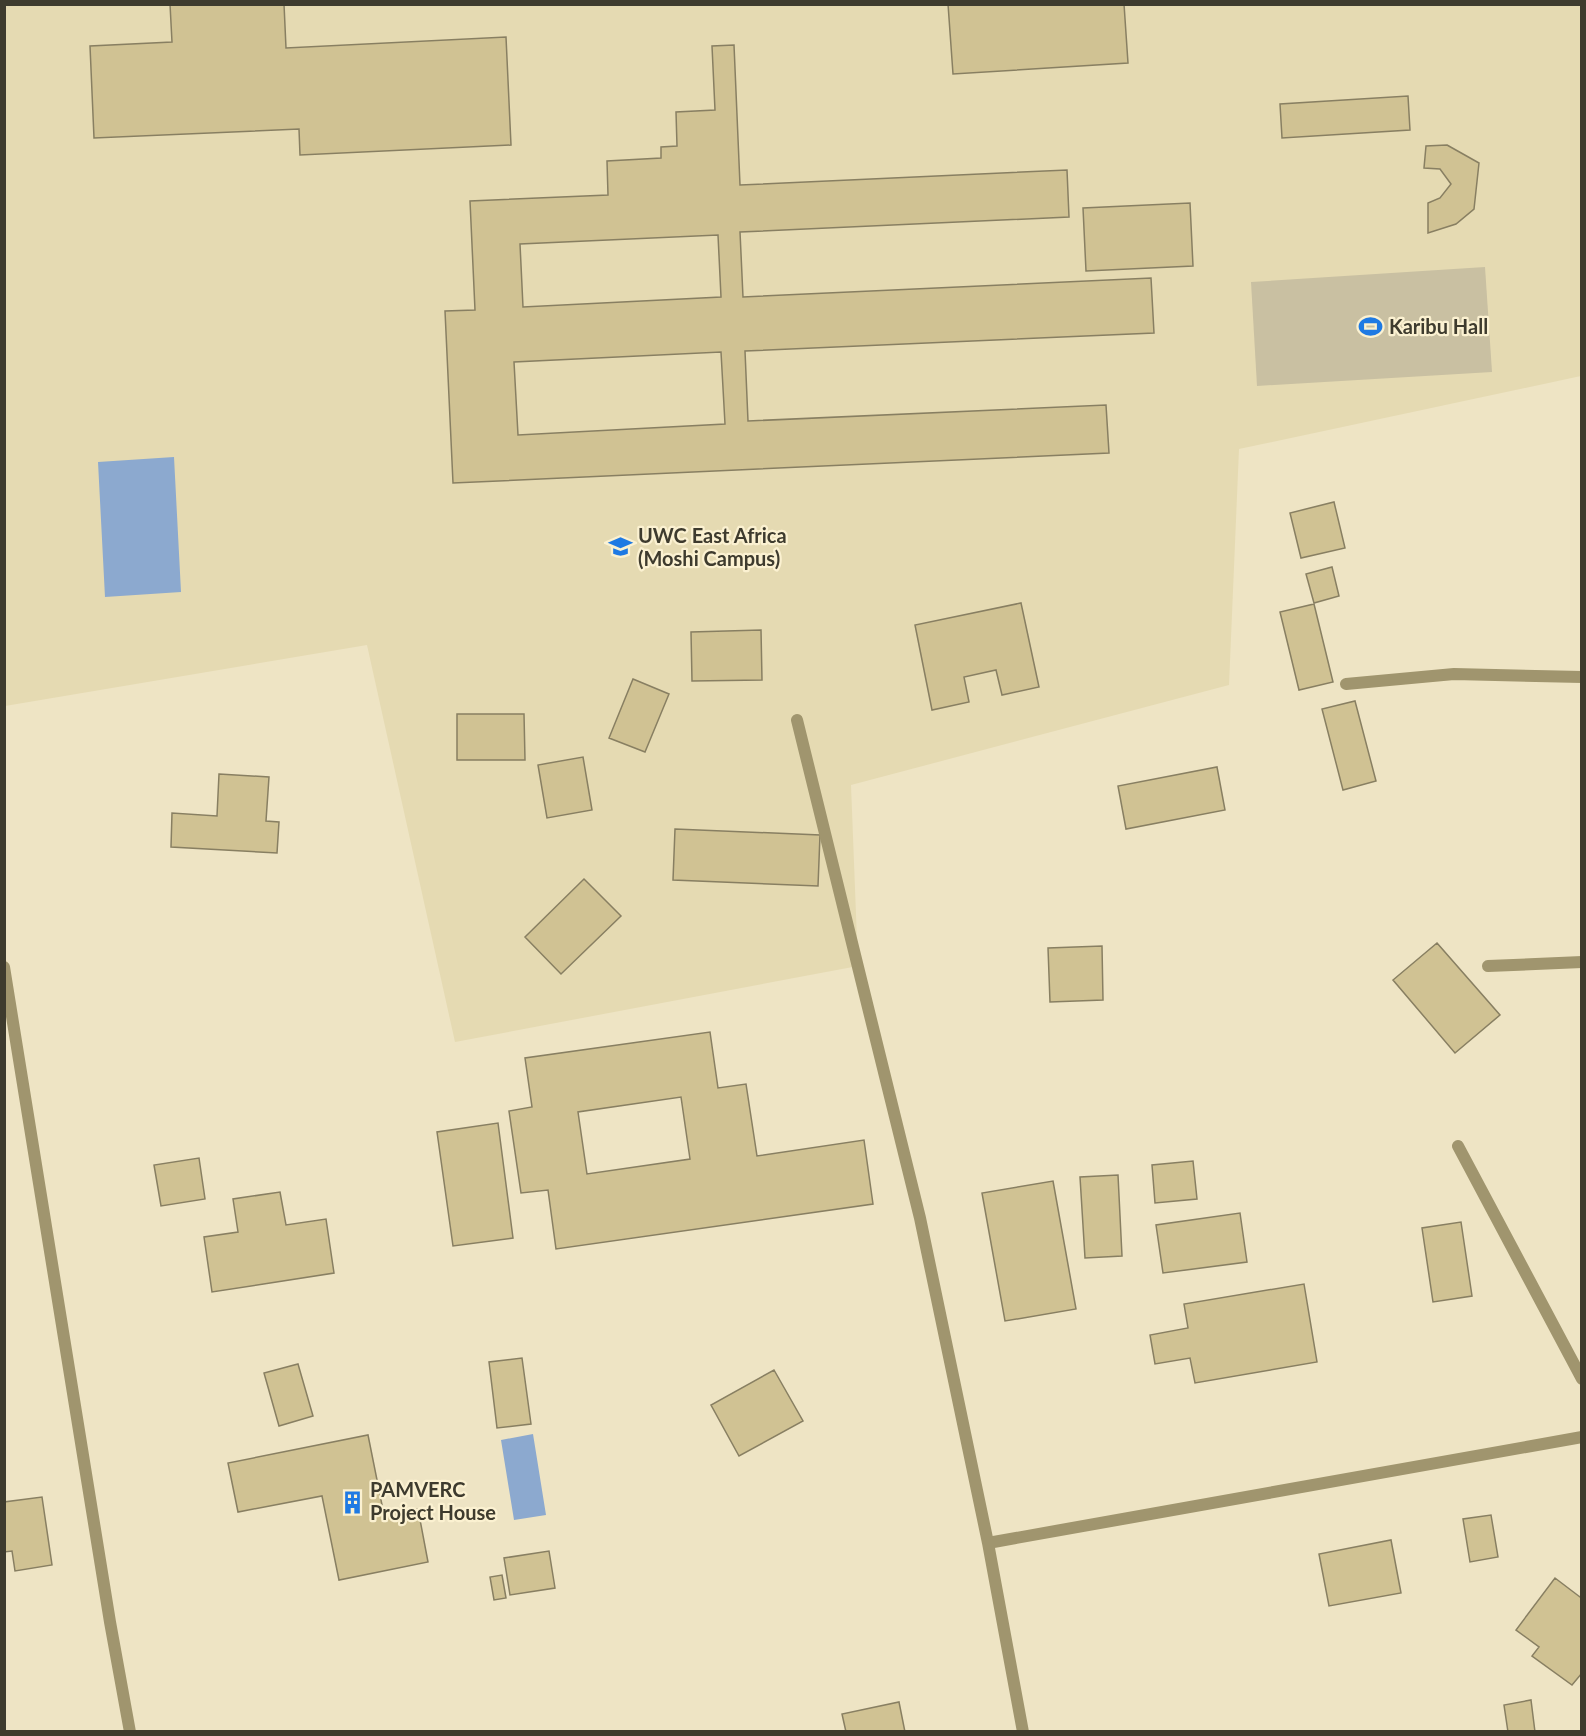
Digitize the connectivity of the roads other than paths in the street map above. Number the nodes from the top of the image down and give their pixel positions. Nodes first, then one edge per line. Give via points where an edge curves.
1 (1581, 677) edge
2 (1346, 684) dead end
3 (797, 720) dead end
4 (1581, 962) edge
5 (1488, 966) dead end
6 (4, 967) edge
7 (1458, 1146) dead end
8 (1581, 1379) edge
9 (1581, 1437) edge
10 (988, 1543) junction
11 (130, 1731) edge
12 (1023, 1731) edge

1 - 2 street via 1454,674
3 - 10 street via 920,1218
4 - 5 street
6 - 11 street
7 - 8 street
9 - 10 street
10 - 12 street

